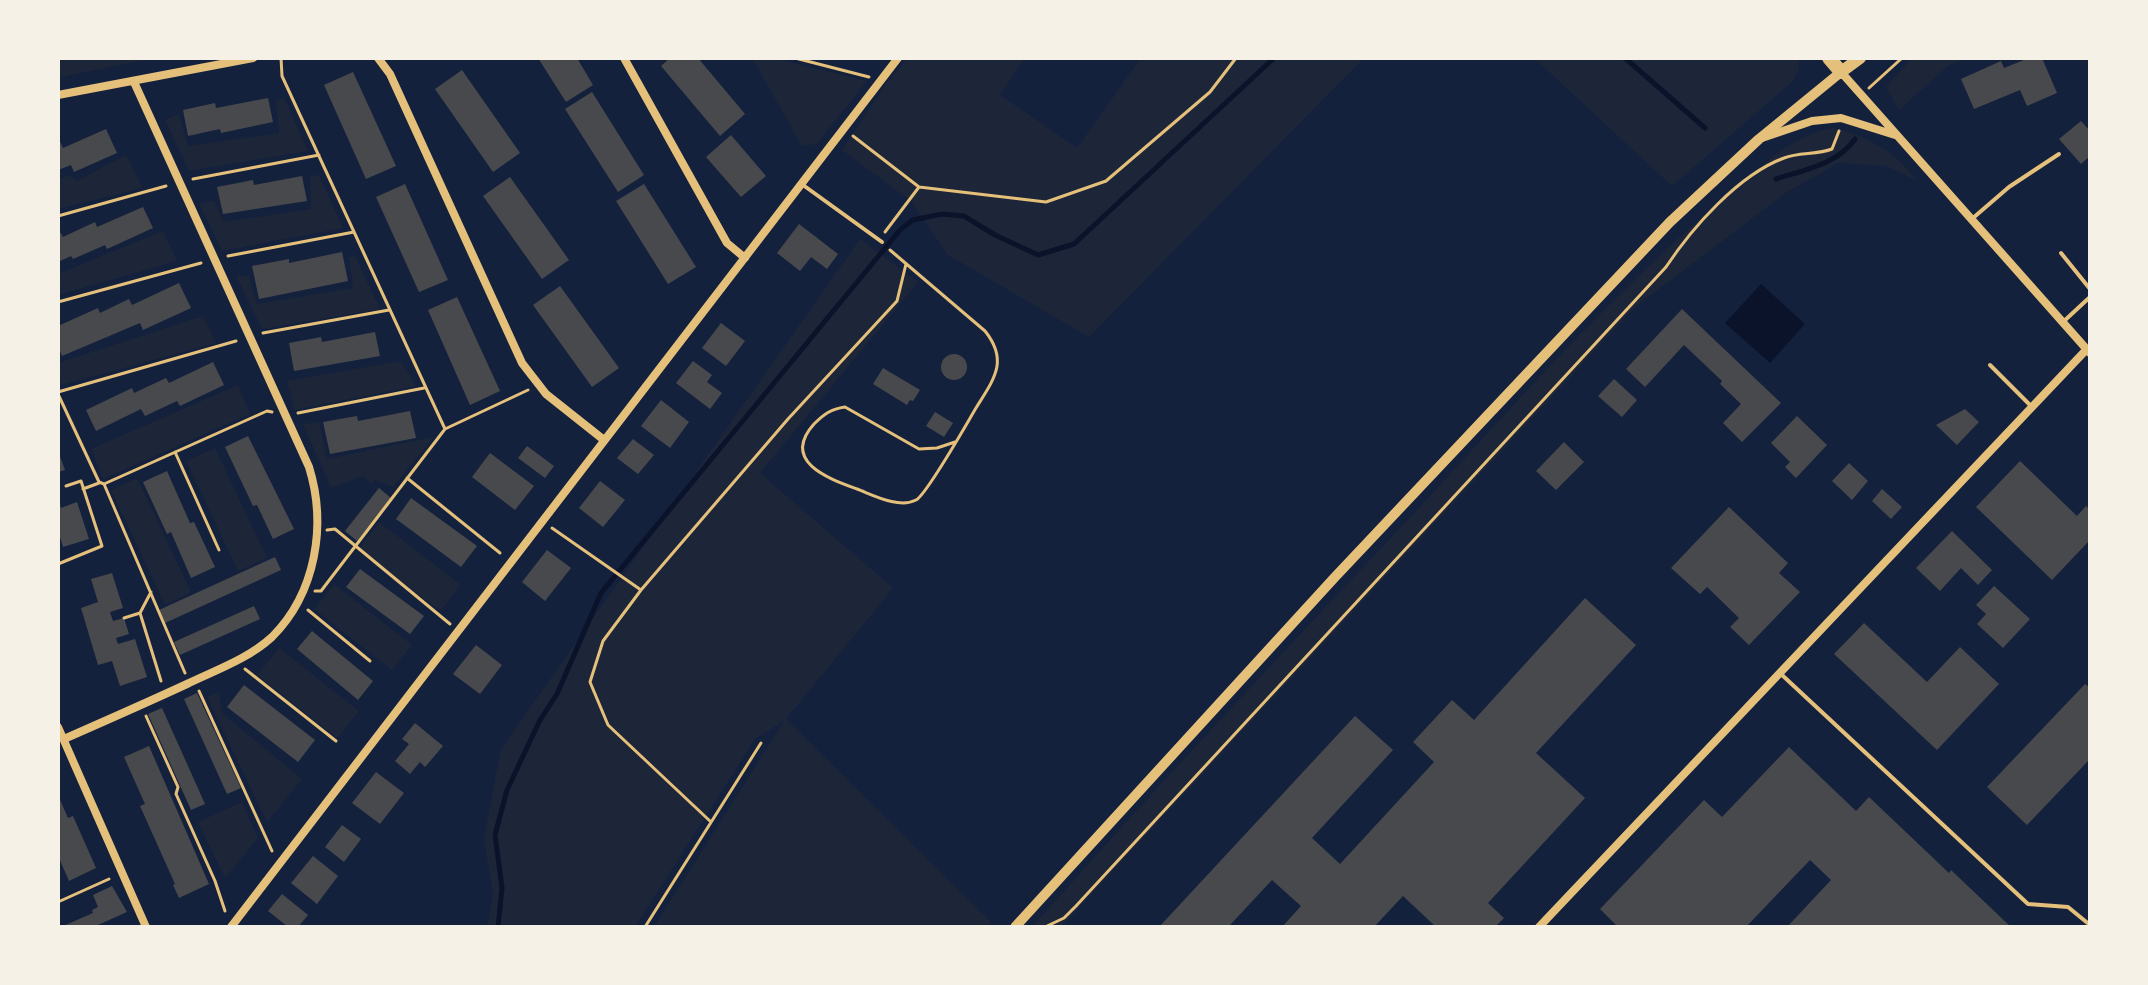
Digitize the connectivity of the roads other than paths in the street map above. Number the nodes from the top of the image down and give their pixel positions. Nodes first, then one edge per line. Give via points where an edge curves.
1 (253, 58) edge
2 (378, 58) edge
3 (624, 58) edge
4 (898, 58) edge
5 (1829, 58) edge
6 (1860, 58) edge
7 (1841, 72) junction
8 (134, 82) junction
9 (58, 95) edge
10 (1895, 135) junction
11 (1759, 139) junction
12 (2059, 154) dead end
13 (802, 184) junction
14 (1971, 220) junction
15 (881, 241) road end
16 (2061, 253) dead end
17 (745, 258) junction
18 (2090, 289) edge
19 (2090, 297) edge
20 (2063, 322) junction
21 (2088, 351) edge
22 (1990, 365) dead end
23 (2032, 407) junction
24 (604, 440) junction
25 (1780, 673) junction
26 (58, 727) edge
27 (61, 739) edge
28 (233, 925) edge
29 (2090, 925) edge
30 (146, 927) edge
31 (1015, 927) edge
32 (1539, 927) edge

1 - 8 street
2 - 24 street via 390,74 522,363 537,386
3 - 17 street via 727,243
4 - 13 street
5 - 7 highway
6 - 7 main road
7 - 10 street
7 - 11 street
8 - 9 street
8 - 27 street via 309,467 316,487 318,530 303,592 272,637 239,660
10 - 11 street via 1841,118 1812,121
10 - 14 street
11 - 31 street via 1659,233 1324,588
12 - 14 lane
13 - 15 lane
13 - 17 street
14 - 20 street
16 - 18 lane
17 - 24 street
19 - 20 lane
20 - 21 street
21 - 23 street
22 - 23 lane
23 - 25 street
24 - 28 street
25 - 29 lane via 2028,904 2068,907
25 - 32 street
26 - 27 street
27 - 30 street

